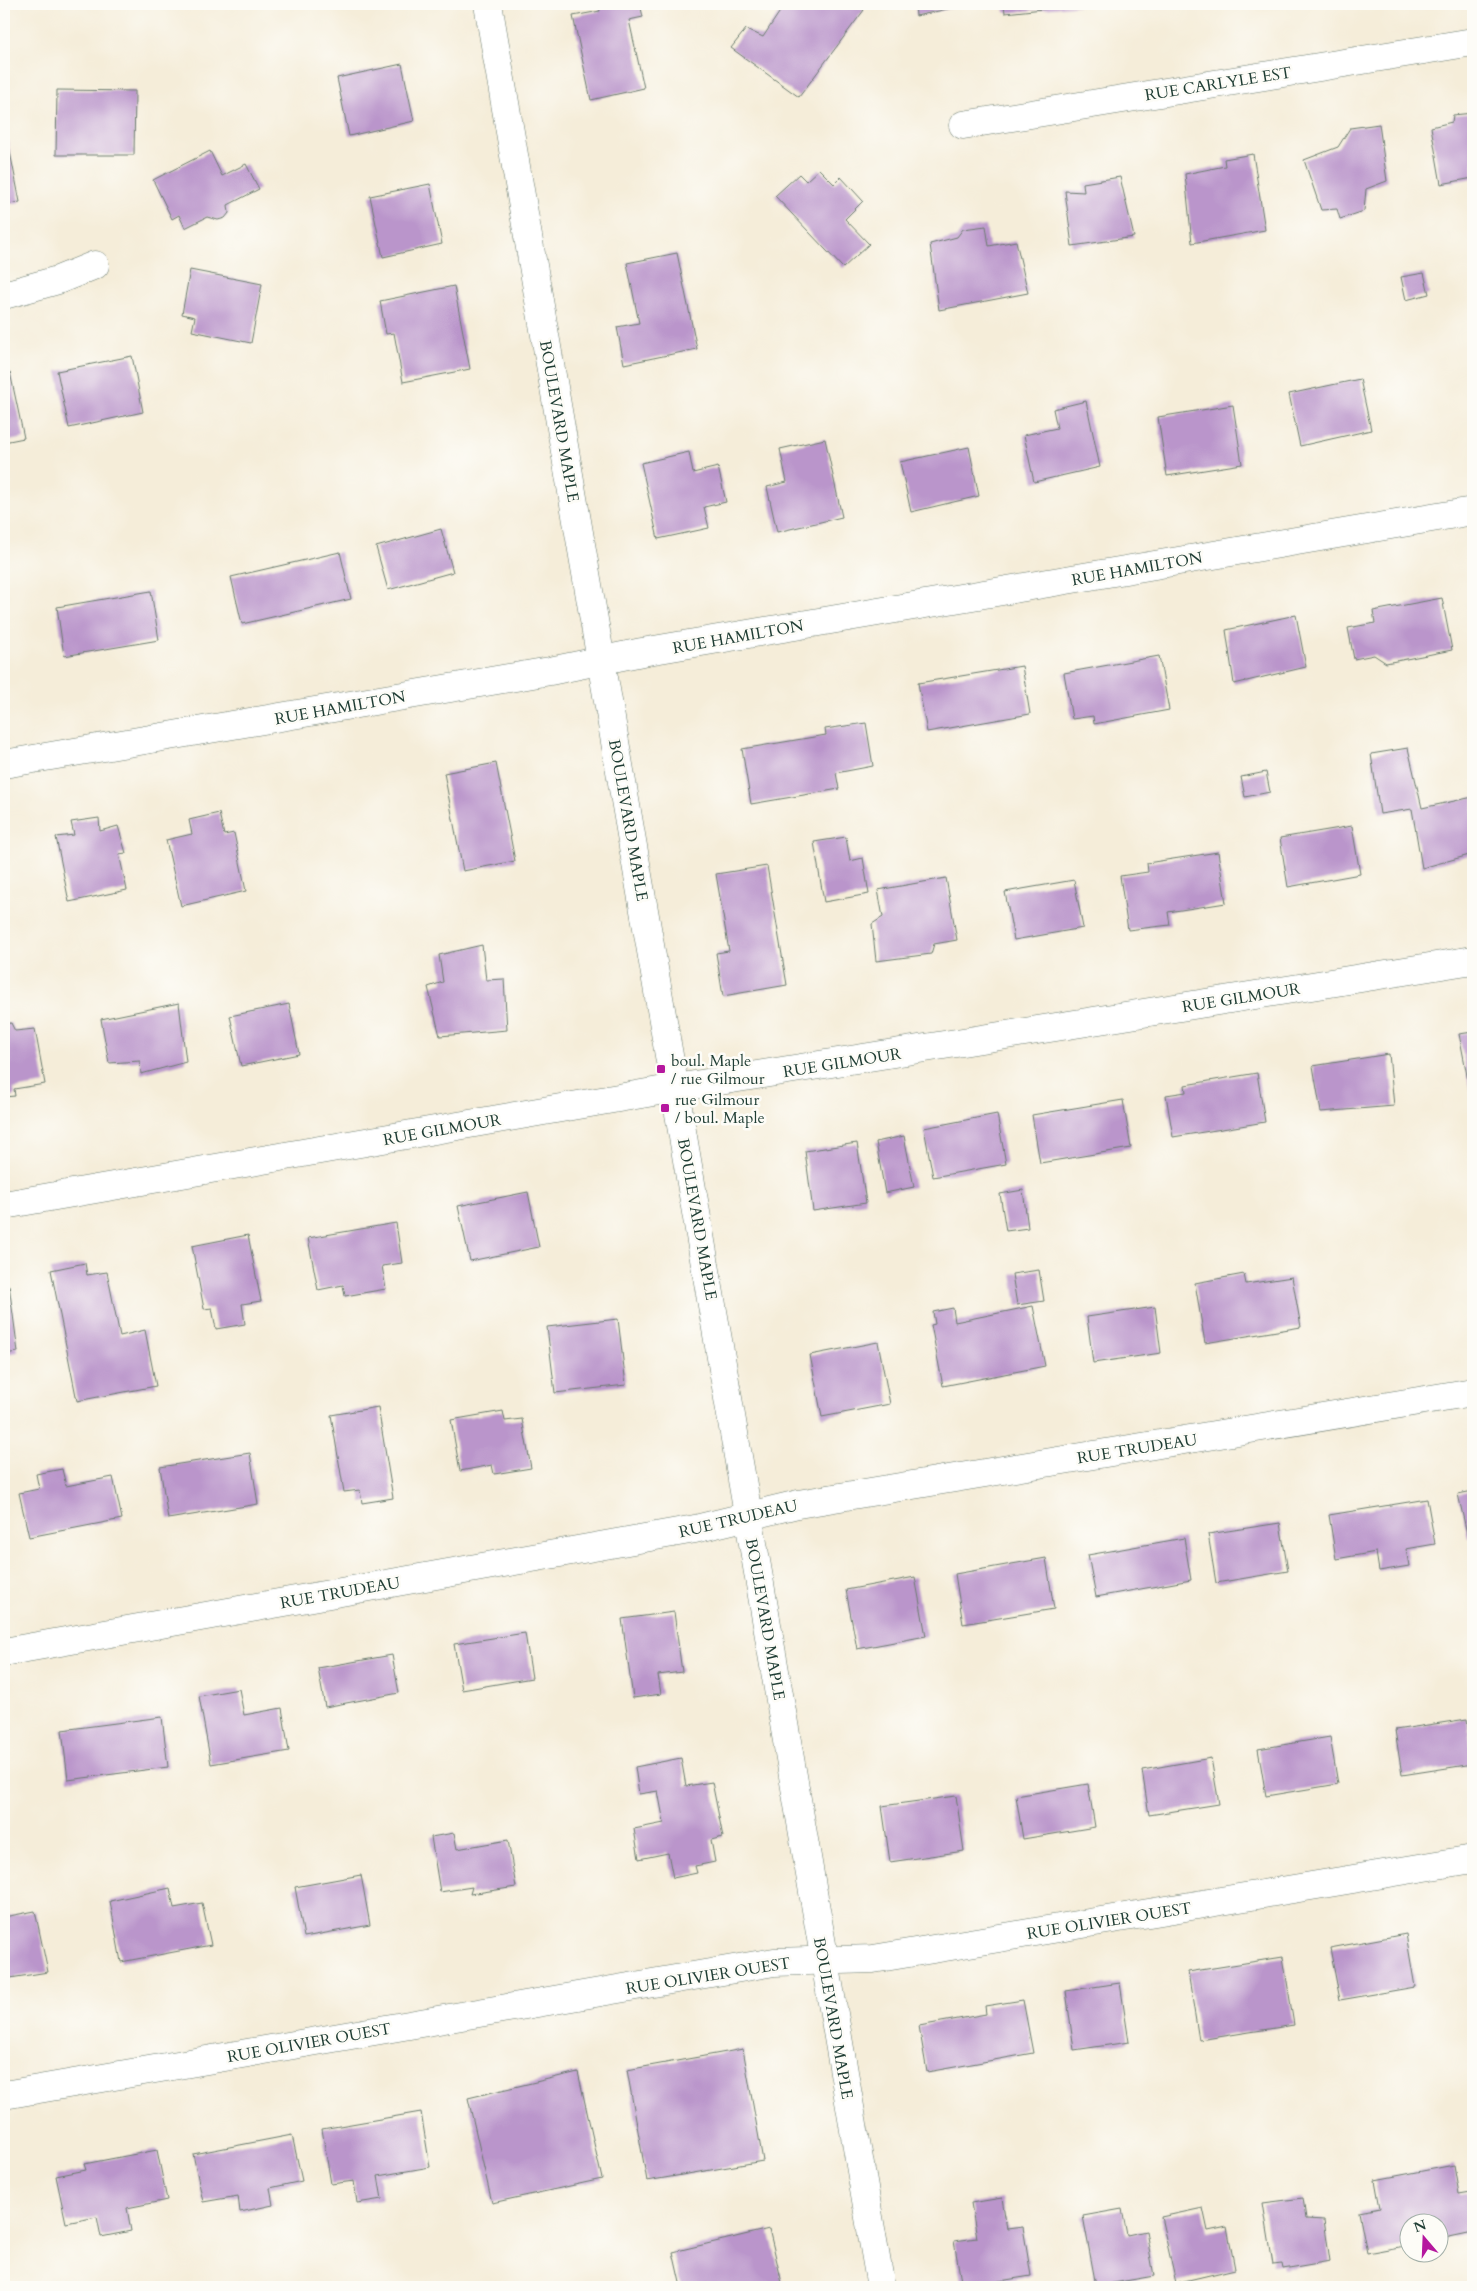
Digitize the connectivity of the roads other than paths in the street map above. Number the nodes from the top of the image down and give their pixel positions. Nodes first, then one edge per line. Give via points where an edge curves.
1 (488, 4) edge
2 (1473, 42) edge
3 (963, 125) dead end
4 (95, 265) dead end
5 (4, 295) edge
6 (1473, 511) edge
7 (600, 660) junction
8 (4, 764) edge
9 (1473, 960) edge
10 (676, 1088) junction
11 (4, 1205) edge
12 (1473, 1392) edge
13 (748, 1516) junction
14 (4, 1652) edge
15 (1473, 1859) edge
16 (824, 1960) junction
17 (4, 2095) edge
18 (881, 2287) edge

1 - 7 street, BOULEVARD MAPLE
2 - 3 street, RUE CARLYLE EST
4 - 5 street via 58,280
6 - 7 street, RUE HAMILTON
7 - 8 street, RUE HAMILTON
7 - 10 street, BOULEVARD MAPLE
9 - 10 street, RUE GILMOUR
10 - 11 street, RUE GILMOUR
10 - 13 street, BOULEVARD MAPLE
12 - 13 street, RUE TRUDEAU via 798,1504
13 - 14 street, RUE TRUDEAU via 695,1529
13 - 16 street, BOULEVARD MAPLE
15 - 16 street, RUE OLIVIER OUEST via 873,1959
16 - 17 street, RUE OLIVIER OUEST via 774,1962
16 - 18 street, BOULEVARD MAPLE

